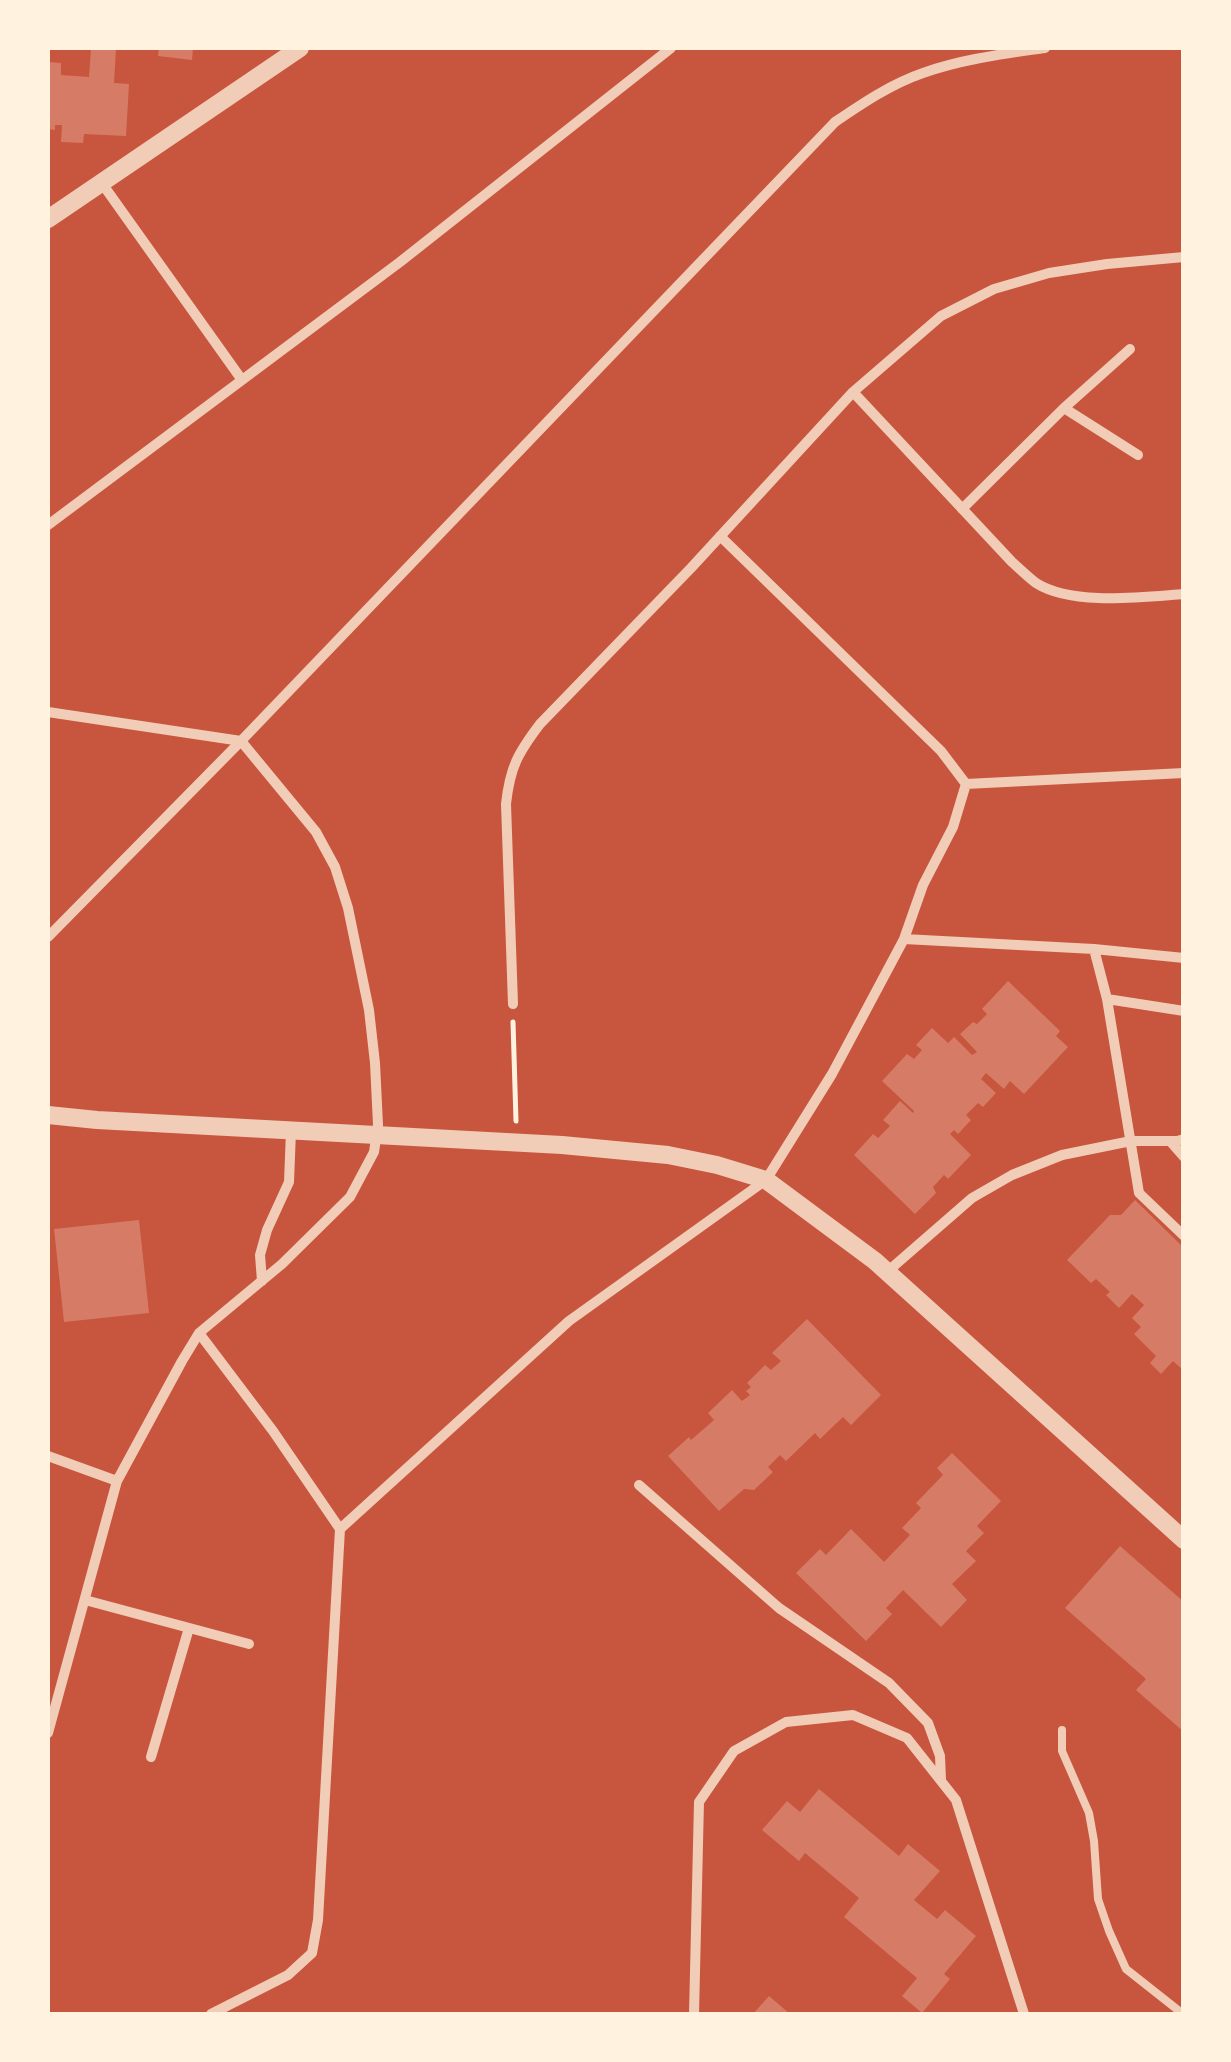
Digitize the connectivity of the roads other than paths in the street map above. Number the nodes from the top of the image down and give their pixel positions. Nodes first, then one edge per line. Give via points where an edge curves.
1 (300, 48) edge
2 (671, 48) edge
3 (1045, 48) edge
4 (101, 182) junction
5 (48, 218) edge
6 (1184, 257) edge
7 (1130, 349) dead end
8 (242, 380) junction
9 (853, 392) junction
10 (1064, 408) junction
11 (1138, 455) dead end
12 (962, 508) junction
13 (48, 525) edge
14 (720, 536) junction
15 (1184, 594) edge
16 (48, 712) edge
17 (242, 740) junction
18 (1184, 773) edge
19 (966, 784) junction
20 (48, 936) edge
21 (904, 939) junction
22 (1094, 948) junction
23 (1184, 958) edge
24 (1107, 999) junction
25 (513, 1004) road end
26 (1184, 1011) edge
27 (48, 1114) edge
28 (290, 1131) junction
29 (1184, 1139) edge
30 (1130, 1141) junction
31 (1170, 1141) junction
32 (1184, 1157) edge
33 (766, 1180) junction
34 (1184, 1236) edge
35 (887, 1272) junction
36 (262, 1281) junction
37 (199, 1333) junction
38 (48, 1456) edge
39 (118, 1480) junction
40 (640, 1485) dead end
41 (340, 1530) junction
42 (1184, 1540) edge
43 (86, 1600) junction
44 (189, 1628) junction
45 (250, 1644) dead end
46 (1062, 1730) dead end
47 (48, 1733) edge
48 (151, 1757) dead end
49 (941, 1781) junction
50 (211, 2014) edge
51 (694, 2014) edge
52 (1024, 2014) edge
53 (1182, 2014) edge

1 - 4 street
2 - 8 street
3 - 17 street via 922,73 835,122
4 - 5 street
4 - 8 street
6 - 9 street via 1049,273 994,289 941,316
7 - 10 street
8 - 13 street
9 - 12 street
9 - 14 street
10 - 11 street
10 - 12 street
12 - 15 street via 1038,584 1068,596
14 - 19 street via 942,751
14 - 25 street via 540,724 509,775
16 - 17 street
17 - 20 street
17 - 36 street via 316,832 335,867 360,959 378,1125 374,1152 350,1197
18 - 19 street
19 - 21 street
21 - 22 street
21 - 33 street
22 - 23 street
22 - 24 street
24 - 26 street
24 - 30 street
27 - 28 street
28 - 33 street via 668,1156
28 - 36 street via 289,1182 263,1242
29 - 31 street
30 - 31 street
30 - 34 street via 1139,1193
30 - 35 street via 1062,1155 1012,1175 972,1198
31 - 32 street
33 - 35 street
33 - 41 street via 569,1321
35 - 42 street
36 - 37 street
37 - 39 street
37 - 41 street
38 - 39 street
39 - 43 street
40 - 49 street via 779,1608 889,1683 928,1722
41 - 50 street via 312,1953 288,1976
43 - 44 street
43 - 47 street
44 - 45 street
44 - 48 street
46 - 53 lane via 1062,1751 1089,1813 1098,1900 1109,1931 1126,1969
49 - 51 street via 907,1738 853,1715 786,1722 734,1751 699,1802
49 - 52 street via 956,1800

